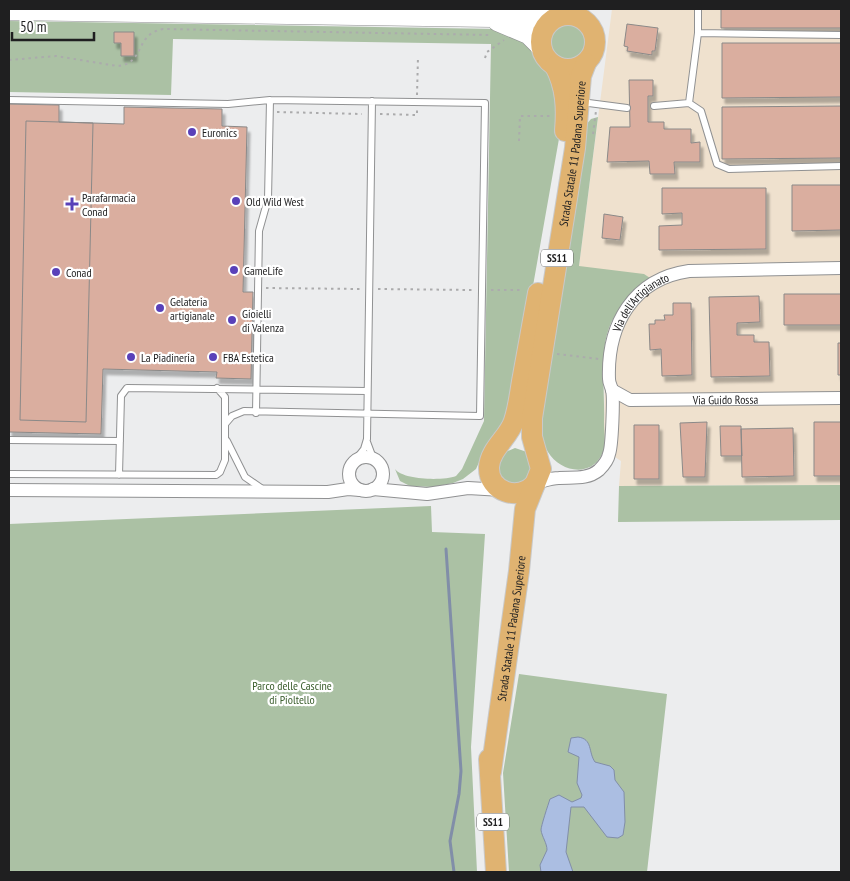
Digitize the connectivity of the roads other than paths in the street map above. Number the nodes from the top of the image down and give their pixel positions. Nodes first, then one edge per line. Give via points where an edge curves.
1 (593, 9) edge
2 (698, 9) edge
3 (9, 11) edge
4 (561, 14) edge
5 (480, 18) junction
6 (592, 29) junction
7 (698, 33) junction
8 (841, 35) edge
9 (542, 49) junction
10 (586, 63) junction
11 (555, 66) junction
12 (9, 100) edge
13 (270, 100) junction
14 (372, 101) junction
15 (588, 103) junction
16 (688, 104) junction
17 (654, 106) dead end
18 (627, 108) dead end
19 (841, 166) edge
20 (841, 268) edge
21 (217, 388) junction
22 (256, 390) junction
23 (612, 390) junction
24 (367, 391) junction
25 (841, 398) edge
26 (256, 413) junction
27 (367, 414) junction
28 (226, 424) junction
29 (226, 438) junction
30 (366, 439) junction
31 (9, 440) edge
32 (120, 441) junction
33 (494, 455) junction
34 (538, 455) junction
35 (373, 458) junction
36 (353, 464) junction
37 (383, 471) junction
38 (9, 474) edge
39 (119, 475) junction
40 (570, 477) junction
41 (536, 484) junction
42 (374, 489) junction
43 (9, 490) edge
44 (360, 490) junction
45 (455, 490) junction
46 (503, 491) junction
47 (272, 492) junction
48 (311, 492) junction
49 (418, 494) junction
50 (490, 772) junction
51 (496, 872) edge

1 - 6 main road, Strada Statale 11 Padana Superiore / SS11
2 - 7 lane
3 - 5 main road
4 - 5 main road
4 - 6 main road via 581,18
4 - 9 main road via 543,32
5 - 9 main road via 519,30
6 - 10 main road, Strada Statale 11 Padana Superiore / SS11 via 595,49
7 - 8 lane
7 - 16 lane
9 - 11 main road, Strada Statale 11 Padana Superiore / SS11
10 - 11 main road, Strada Statale 11 Padana Superiore via 568,70
10 - 15 main road, Strada Statale 11 Padana Superiore / SS11 via 581,76
11 - 33 main road, Strada Statale 11 Padana Superiore / SS11 via 563,83 566,117 516,415
12 - 13 lane via 228,104
13 - 14 lane
13 - 22 lane via 268,199 260,231
14 - 24 lane
14 - 27 lane via 484,103 480,416
15 - 18 lane
15 - 34 main road, Strada Statale 11 Padana Superiore / SS11 via 575,148 531,423 532,441
16 - 17 lane
16 - 19 lane via 701,111 717,164 729,169
20 - 23 street, Via dell'Artigianato via 704,270 671,275 646,288 628,305 614,332 609,380
21 - 22 lane
21 - 28 lane via 225,397
21 - 32 lane via 127,388 120,396
22 - 24 lane
22 - 26 lane
23 - 25 street, Via Guido Rossa via 624,399 632,400
23 - 40 street, Via dell'Artigianato via 609,455 593,474
24 - 27 lane
26 - 27 lane
26 - 28 lane via 236,413
27 - 30 lane
28 - 29 lane
29 - 39 lane via 224,466 216,475
29 - 47 lane via 245,477
30 - 35 lane
30 - 36 lane via 364,449
31 - 32 lane
32 - 39 lane
33 - 34 main road via 510,442 519,441
33 - 45 street via 474,480
33 - 46 main road, Strada Statale 11 Padana Superiore / SS11 via 492,479
34 - 40 street via 557,472
34 - 41 main road, Strada Statale 11 Padana Superiore / SS11 via 541,469
35 - 36 street via 368,456
35 - 37 street
36 - 44 street via 352,484
36 - 48 street via 345,478 335,486
37 - 42 street via 381,482
37 - 49 street via 397,488
38 - 39 lane
40 - 41 street, Via dell'Artigianato
41 - 46 main road via 520,494
41 - 50 main road, Strada Statale 11 Padana Superiore / SS11 via 525,510
42 - 44 street
42 - 49 street
43 - 47 street
44 - 48 street
45 - 46 street
45 - 49 street
46 - 50 main road, Strada Statale 11 Padana Superiore / SS11 via 511,523 491,687
47 - 48 street
50 - 51 main road, Strada Statale 11 Padana Superiore / SS11

